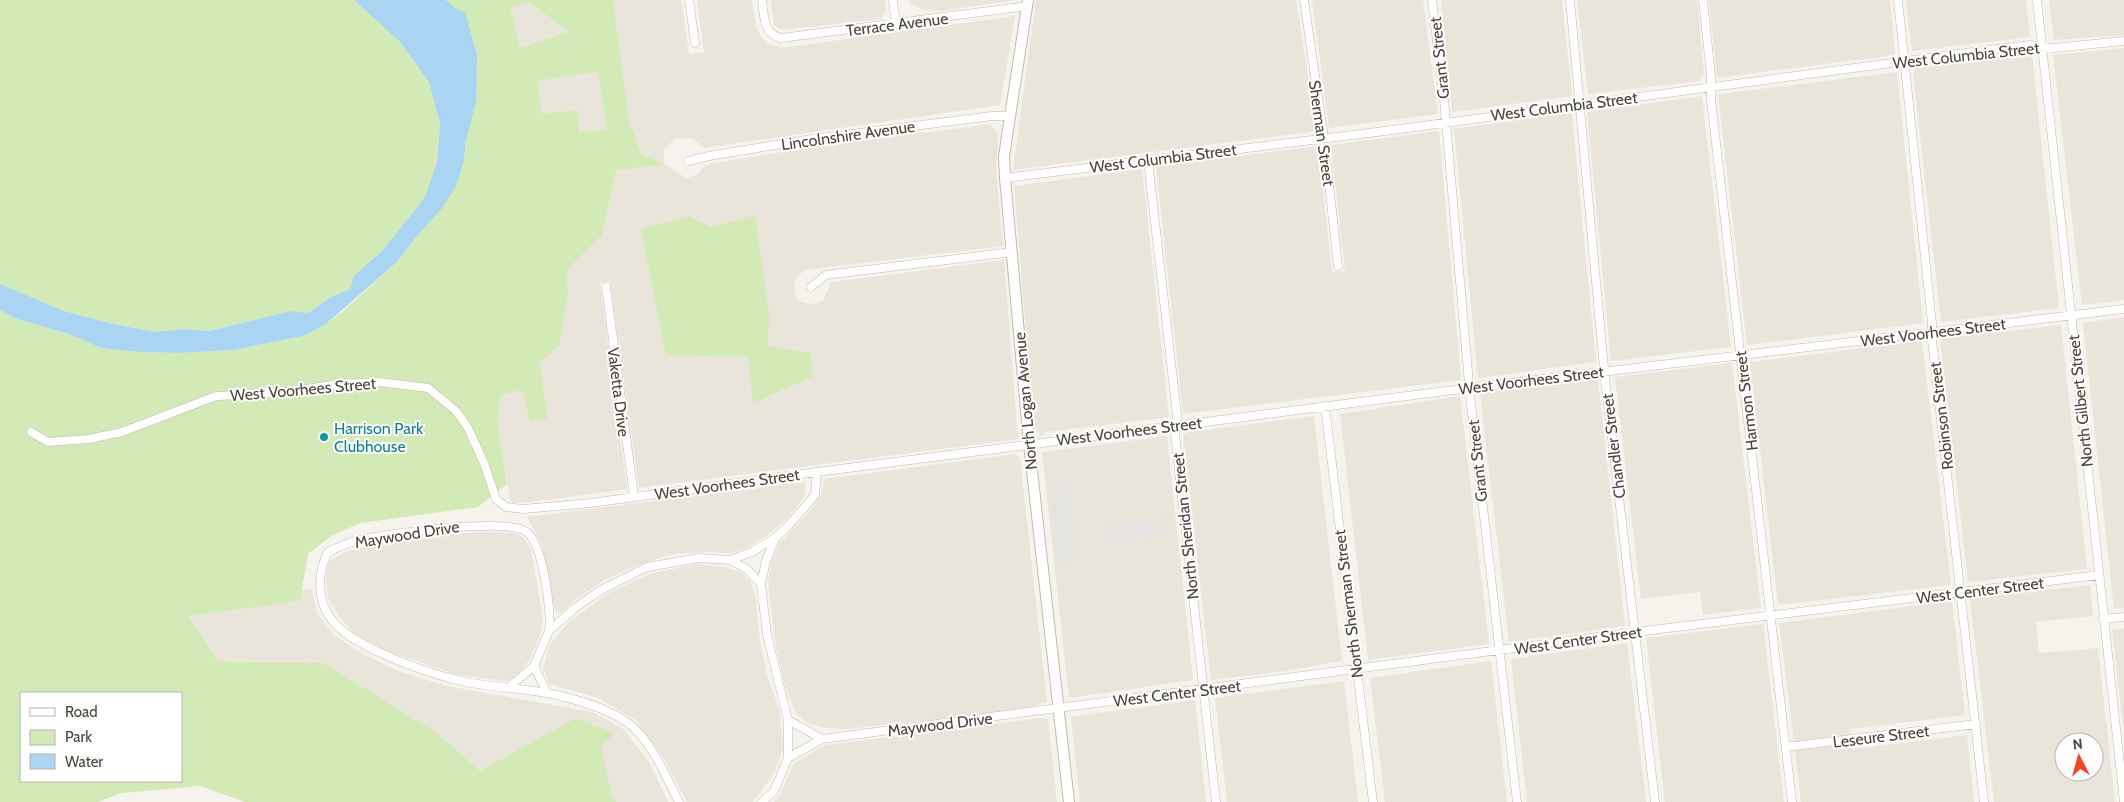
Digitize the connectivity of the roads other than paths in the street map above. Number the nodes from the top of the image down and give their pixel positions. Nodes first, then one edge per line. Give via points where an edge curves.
1 (689, 0) edge
2 (762, 0) edge
3 (893, 0) edge
4 (1304, 0) edge
5 (1432, 0) edge
6 (1570, 0) edge
7 (1704, 0) edge
8 (1898, 0) edge
9 (2037, 0) edge
10 (1028, 3) edge
11 (896, 24) junction
12 (2124, 41) edge
13 (694, 42) dead end
14 (2042, 46) junction
15 (1905, 61) junction
16 (1710, 87) junction
17 (1579, 104) junction
18 (1010, 116) junction
19 (1445, 122) junction
20 (1324, 138) junction
21 (688, 161) dead end
22 (1148, 161) junction
23 (1005, 178) junction
24 (1012, 252) junction
25 (1338, 266) dead end
26 (606, 287) dead end
27 (811, 287) dead end
28 (2124, 308) edge
29 (2071, 315) junction
30 (1932, 332) junction
31 (1740, 354) junction
32 (1604, 372) junction
33 (1469, 388) junction
34 (1325, 406) junction
35 (1176, 425) junction
36 (31, 432) dead end
37 (1029, 444) junction
38 (817, 472) junction
39 (634, 496) junction
40 (775, 538) junction
41 (730, 560) junction
42 (2099, 575) junction
43 (761, 584) junction
44 (1961, 592) junction
45 (1770, 615) junction
46 (2124, 616) edge
47 (2104, 619) junction
48 (549, 632) junction
49 (1636, 632) junction
50 (1499, 650) junction
51 (534, 666) junction
52 (1356, 669) junction
53 (508, 688) junction
54 (1204, 689) junction
55 (547, 693) junction
56 (1058, 708) junction
57 (788, 720) junction
58 (1976, 724) junction
59 (822, 739) junction
60 (1786, 747) junction
61 (788, 758) junction
62 (679, 802) edge
63 (762, 802) edge
64 (1069, 802) edge
65 (1216, 802) edge
66 (1372, 802) edge
67 (1517, 802) edge
68 (1655, 802) edge
69 (1792, 802) edge
70 (1984, 802) edge
71 (2124, 802) edge

1 - 13 street
2 - 11 street, Terrace Avenue via 769,32 780,38
3 - 11 street
4 - 20 street, Sherman Street
5 - 19 street, Grant Street
6 - 17 street, Chandler Street
7 - 16 street, Harmon Street
8 - 15 street, Robinson Street
9 - 14 street, North Gilbert Street
10 - 11 street, Terrace Avenue
10 - 18 street, North Logan Avenue
12 - 14 street, West Columbia Street via 2053,48
14 - 15 street, West Columbia Street
14 - 29 street, North Gilbert Street
15 - 16 street, West Columbia Street
15 - 30 street, Robinson Street
16 - 17 street, West Columbia Street
16 - 31 street, Harmon Street
17 - 19 street, West Columbia Street
17 - 32 street, Chandler Street
18 - 21 street, Lincolnshire Avenue via 805,140
18 - 23 street, North Logan Avenue via 1004,156
19 - 20 street, West Columbia Street
19 - 33 street, Grant Street
20 - 22 street, West Columbia Street
20 - 25 street, Sherman Street
22 - 23 street, West Columbia Street
22 - 35 street, North Sheridan Street
23 - 24 street, North Logan Avenue
24 - 27 street via 826,275
24 - 37 street, North Logan Avenue
26 - 39 street, Vaketta Drive
28 - 29 street, West Voorhees Street
29 - 30 street, West Voorhees Street
29 - 42 street, North Gilbert Street
30 - 31 street, West Voorhees Street
30 - 44 street, Robinson Street
31 - 32 street, West Voorhees Street
31 - 45 street, Harmon Street
32 - 33 street, West Voorhees Street
32 - 49 street, Chandler Street
33 - 34 street, West Voorhees Street
33 - 50 street, Grant Street
34 - 35 street, West Voorhees Street
34 - 52 street, North Sherman Street
35 - 37 street, West Voorhees Street
35 - 54 street, North Sheridan Street
36 - 39 street, West Voorhees Street via 48,442 89,439 122,432 216,396 379,382 428,388 456,412 468,428 496,499 506,507 524,509
37 - 38 street, West Voorhees Street
37 - 56 street, North Logan Avenue
38 - 39 street, West Voorhees Street
38 - 40 street, Maywood Drive via 815,495
40 - 41 street, Maywood Drive
40 - 43 street, Maywood Drive
41 - 43 street, Maywood Drive via 747,569
41 - 48 street, Maywood Drive via 699,558 647,567 600,590 574,608
42 - 44 street, West Center Street
42 - 47 street, North Gilbert Street
43 - 57 street, Maywood Drive via 767,635
44 - 45 street, West Center Street
44 - 58 street, Robinson Street
45 - 49 street, West Center Street
45 - 60 street, Harmon Street
46 - 47 street
47 - 71 street, North Gilbert Street
48 - 51 street, Maywood Drive
48 - 53 street, Maywood Drive via 547,592 538,550 526,532 503,526 471,525 359,540 328,552 320,574 326,611 333,622 352,637 391,658 457,680
49 - 50 street, West Center Street
49 - 68 street, Chandler Street
50 - 52 street, West Center Street
50 - 67 street, Grant Street
51 - 53 street, Maywood Drive
51 - 55 street
52 - 54 street, West Center Street
52 - 66 street, North Sherman Street
53 - 55 street, Maywood Drive
54 - 56 street, West Center Street
54 - 65 street, North Sheridan Street
55 - 62 street, Maywood Drive via 591,704 628,724 650,748
56 - 59 street, Maywood Drive
56 - 64 street, North Logan Avenue
57 - 59 street
57 - 61 street, Maywood Drive
58 - 60 street, Leseure Street
58 - 70 street, Robinson Street
59 - 61 street, Maywood Drive
60 - 69 street, Harmon Street
61 - 63 street, Maywood Drive via 774,791

